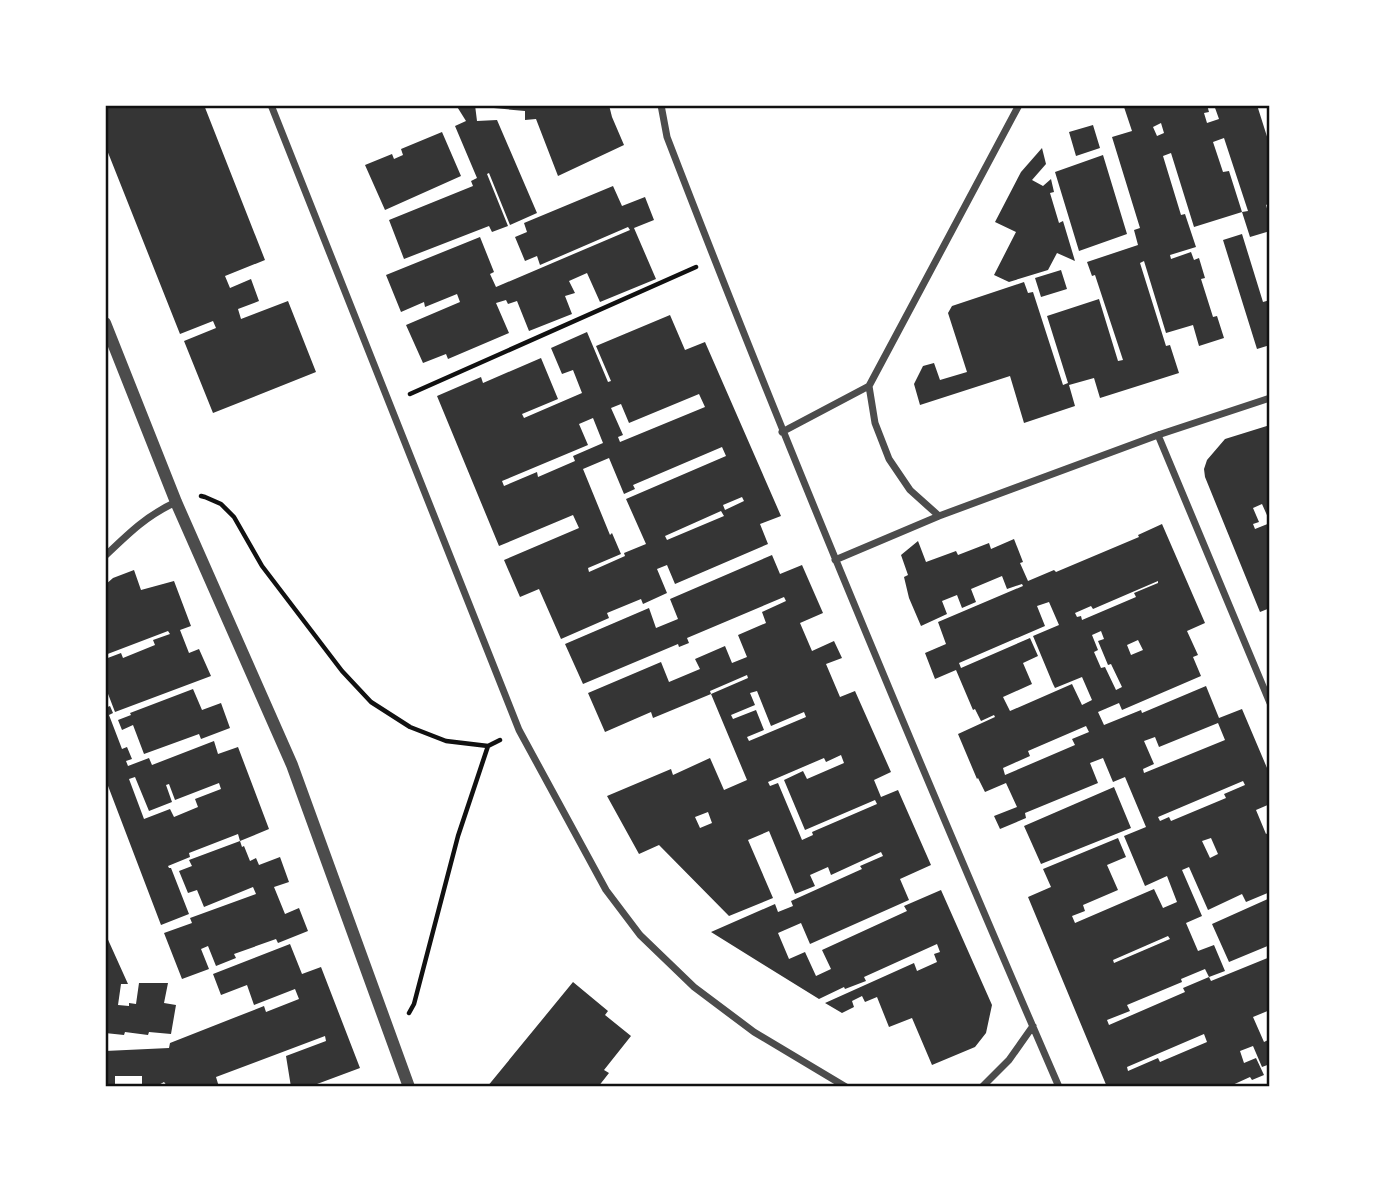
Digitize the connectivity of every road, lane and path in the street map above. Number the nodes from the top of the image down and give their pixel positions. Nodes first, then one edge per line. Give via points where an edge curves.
1 (271, 105) edge
2 (661, 105) edge
3 (1019, 105) edge
4 (714, 260) junction
5 (105, 323) edge
6 (869, 386) junction
7 (1270, 398) edge
8 (390, 402) junction
9 (782, 432) junction
10 (1158, 436) junction
11 (176, 502) junction
12 (939, 516) junction
13 (105, 556) edge
14 (835, 560) junction
15 (1270, 703) edge
16 (519, 730) junction
17 (488, 746) junction
18 (1033, 1026) junction
19 (393, 1040) junction
20 (409, 1087) edge
21 (846, 1087) edge
22 (982, 1087) edge
23 (1059, 1087) edge

1 - 8 street
2 - 4 street via 667,137
3 - 6 street
4 - 8 path
4 - 9 street
5 - 11 street
6 - 9 street
6 - 12 street via 875,423 889,459 910,490
7 - 10 street
8 - 16 street
9 - 14 street
10 - 12 street
10 - 15 street
11 - 13 street via 142,521
11 - 17 path via 205,497 234,517 262,566 371,702 410,727 446,741
11 - 19 street via 292,765
12 - 14 street
14 - 18 street
16 - 17 path
16 - 21 street via 606,890 640,935 694,988 754,1032
17 - 19 path via 458,836 414,1004
18 - 22 street
18 - 23 street
19 - 20 street

